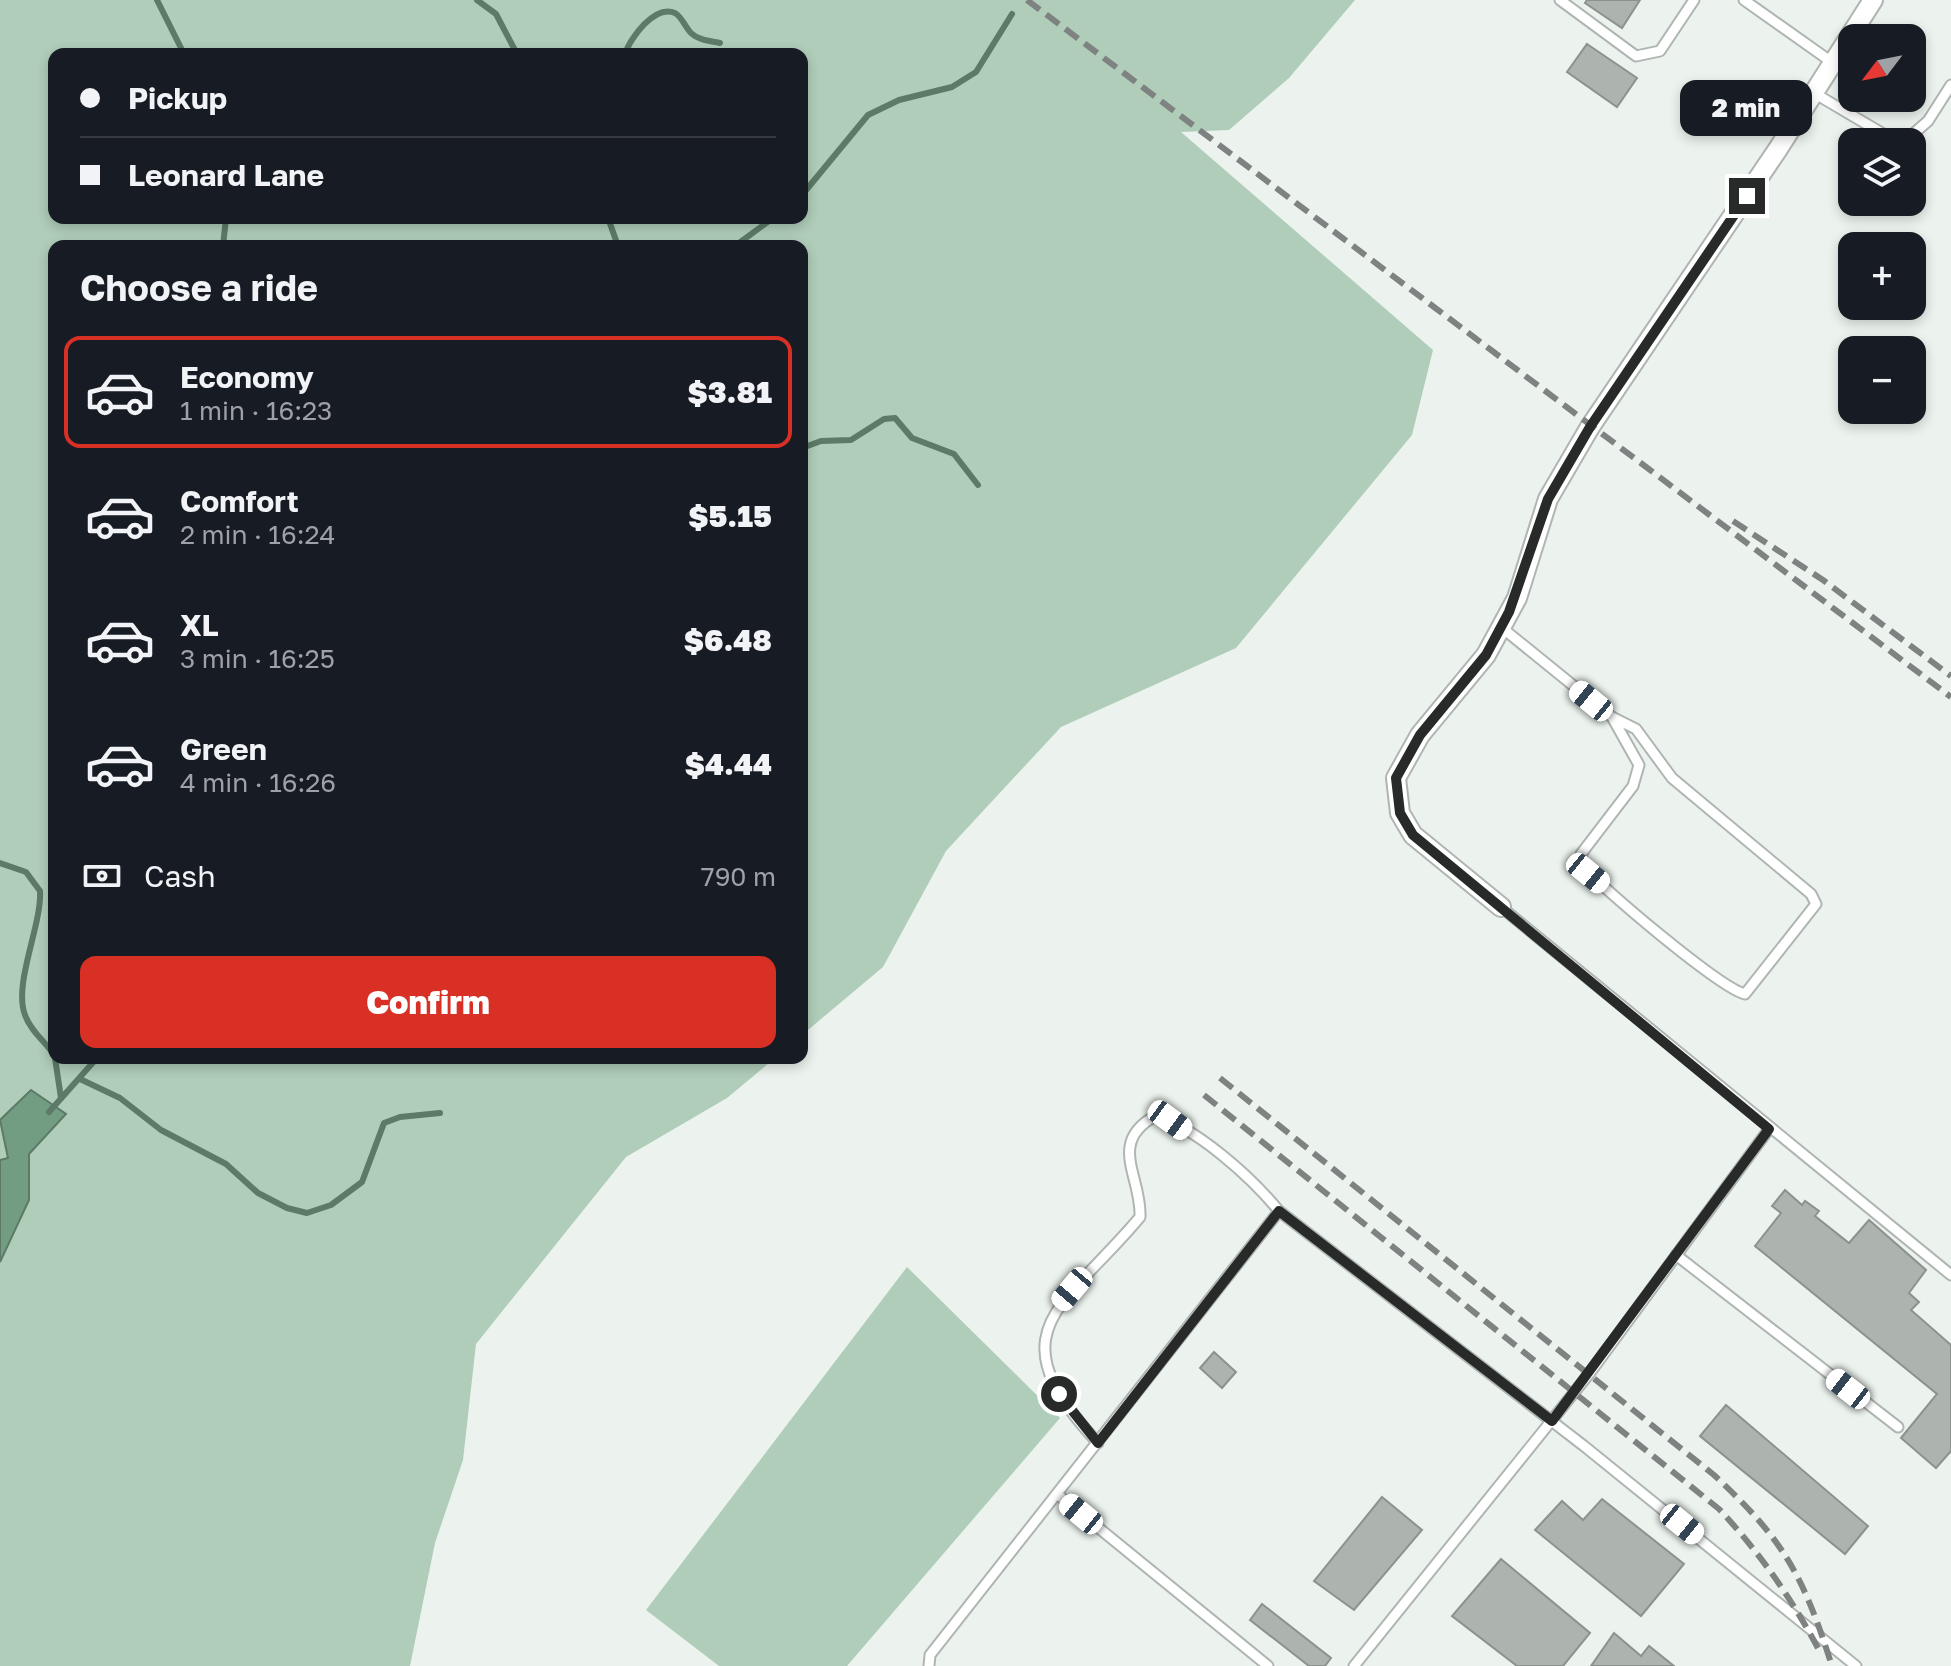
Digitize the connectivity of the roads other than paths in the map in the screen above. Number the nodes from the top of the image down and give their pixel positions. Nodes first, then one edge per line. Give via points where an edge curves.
1 (1560, 0) edge
2 (1694, 0) edge
3 (1744, 0) edge
4 (1873, 0) edge
5 (1833, 63) junction
6 (1951, 85) edge
7 (1814, 93) junction
8 (1873, 128) edge
9 (1920, 128) edge
10 (1501, 627) junction
11 (1612, 717) junction
12 (1501, 907) joint
13 (1769, 1129) junction
14 (1279, 1211) junction
15 (1676, 1255) junction
16 (1951, 1275) edge
17 (1552, 1421) junction
18 (1898, 1427) dead end
19 (1098, 1443) junction
20 (1057, 1494) junction
21 (929, 1666) edge
22 (1268, 1666) edge
23 (1354, 1666) edge
24 (1856, 1666) edge

1 - 2 lane via 1636,56 1660,51
3 - 5 lane
4 - 5 street
5 - 7 street
6 - 9 lane
7 - 8 lane
7 - 10 street via 1590,427 1548,499 1517,598
10 - 11 lane
10 - 12 street via 1486,655 1420,735 1396,778 1400,813 1413,835
11 - 11 lane via 1639,765 1633,786 1581,854 1581,864 1703,966 1745,994 1816,904 1811,894 1672,778 1636,729
12 - 13 lane
13 - 15 lane
13 - 16 lane
14 - 17 lane
14 - 19 lane
14 - 19 lane via 1244,1174 1170,1120 1155,1116 1138,1129 1127,1152 1140,1217 1072,1289 1045,1329 1043,1349 1051,1378
15 - 17 lane
15 - 18 lane
17 - 23 lane
17 - 24 lane
19 - 20 lane
20 - 21 lane via 930,1655
20 - 22 lane

